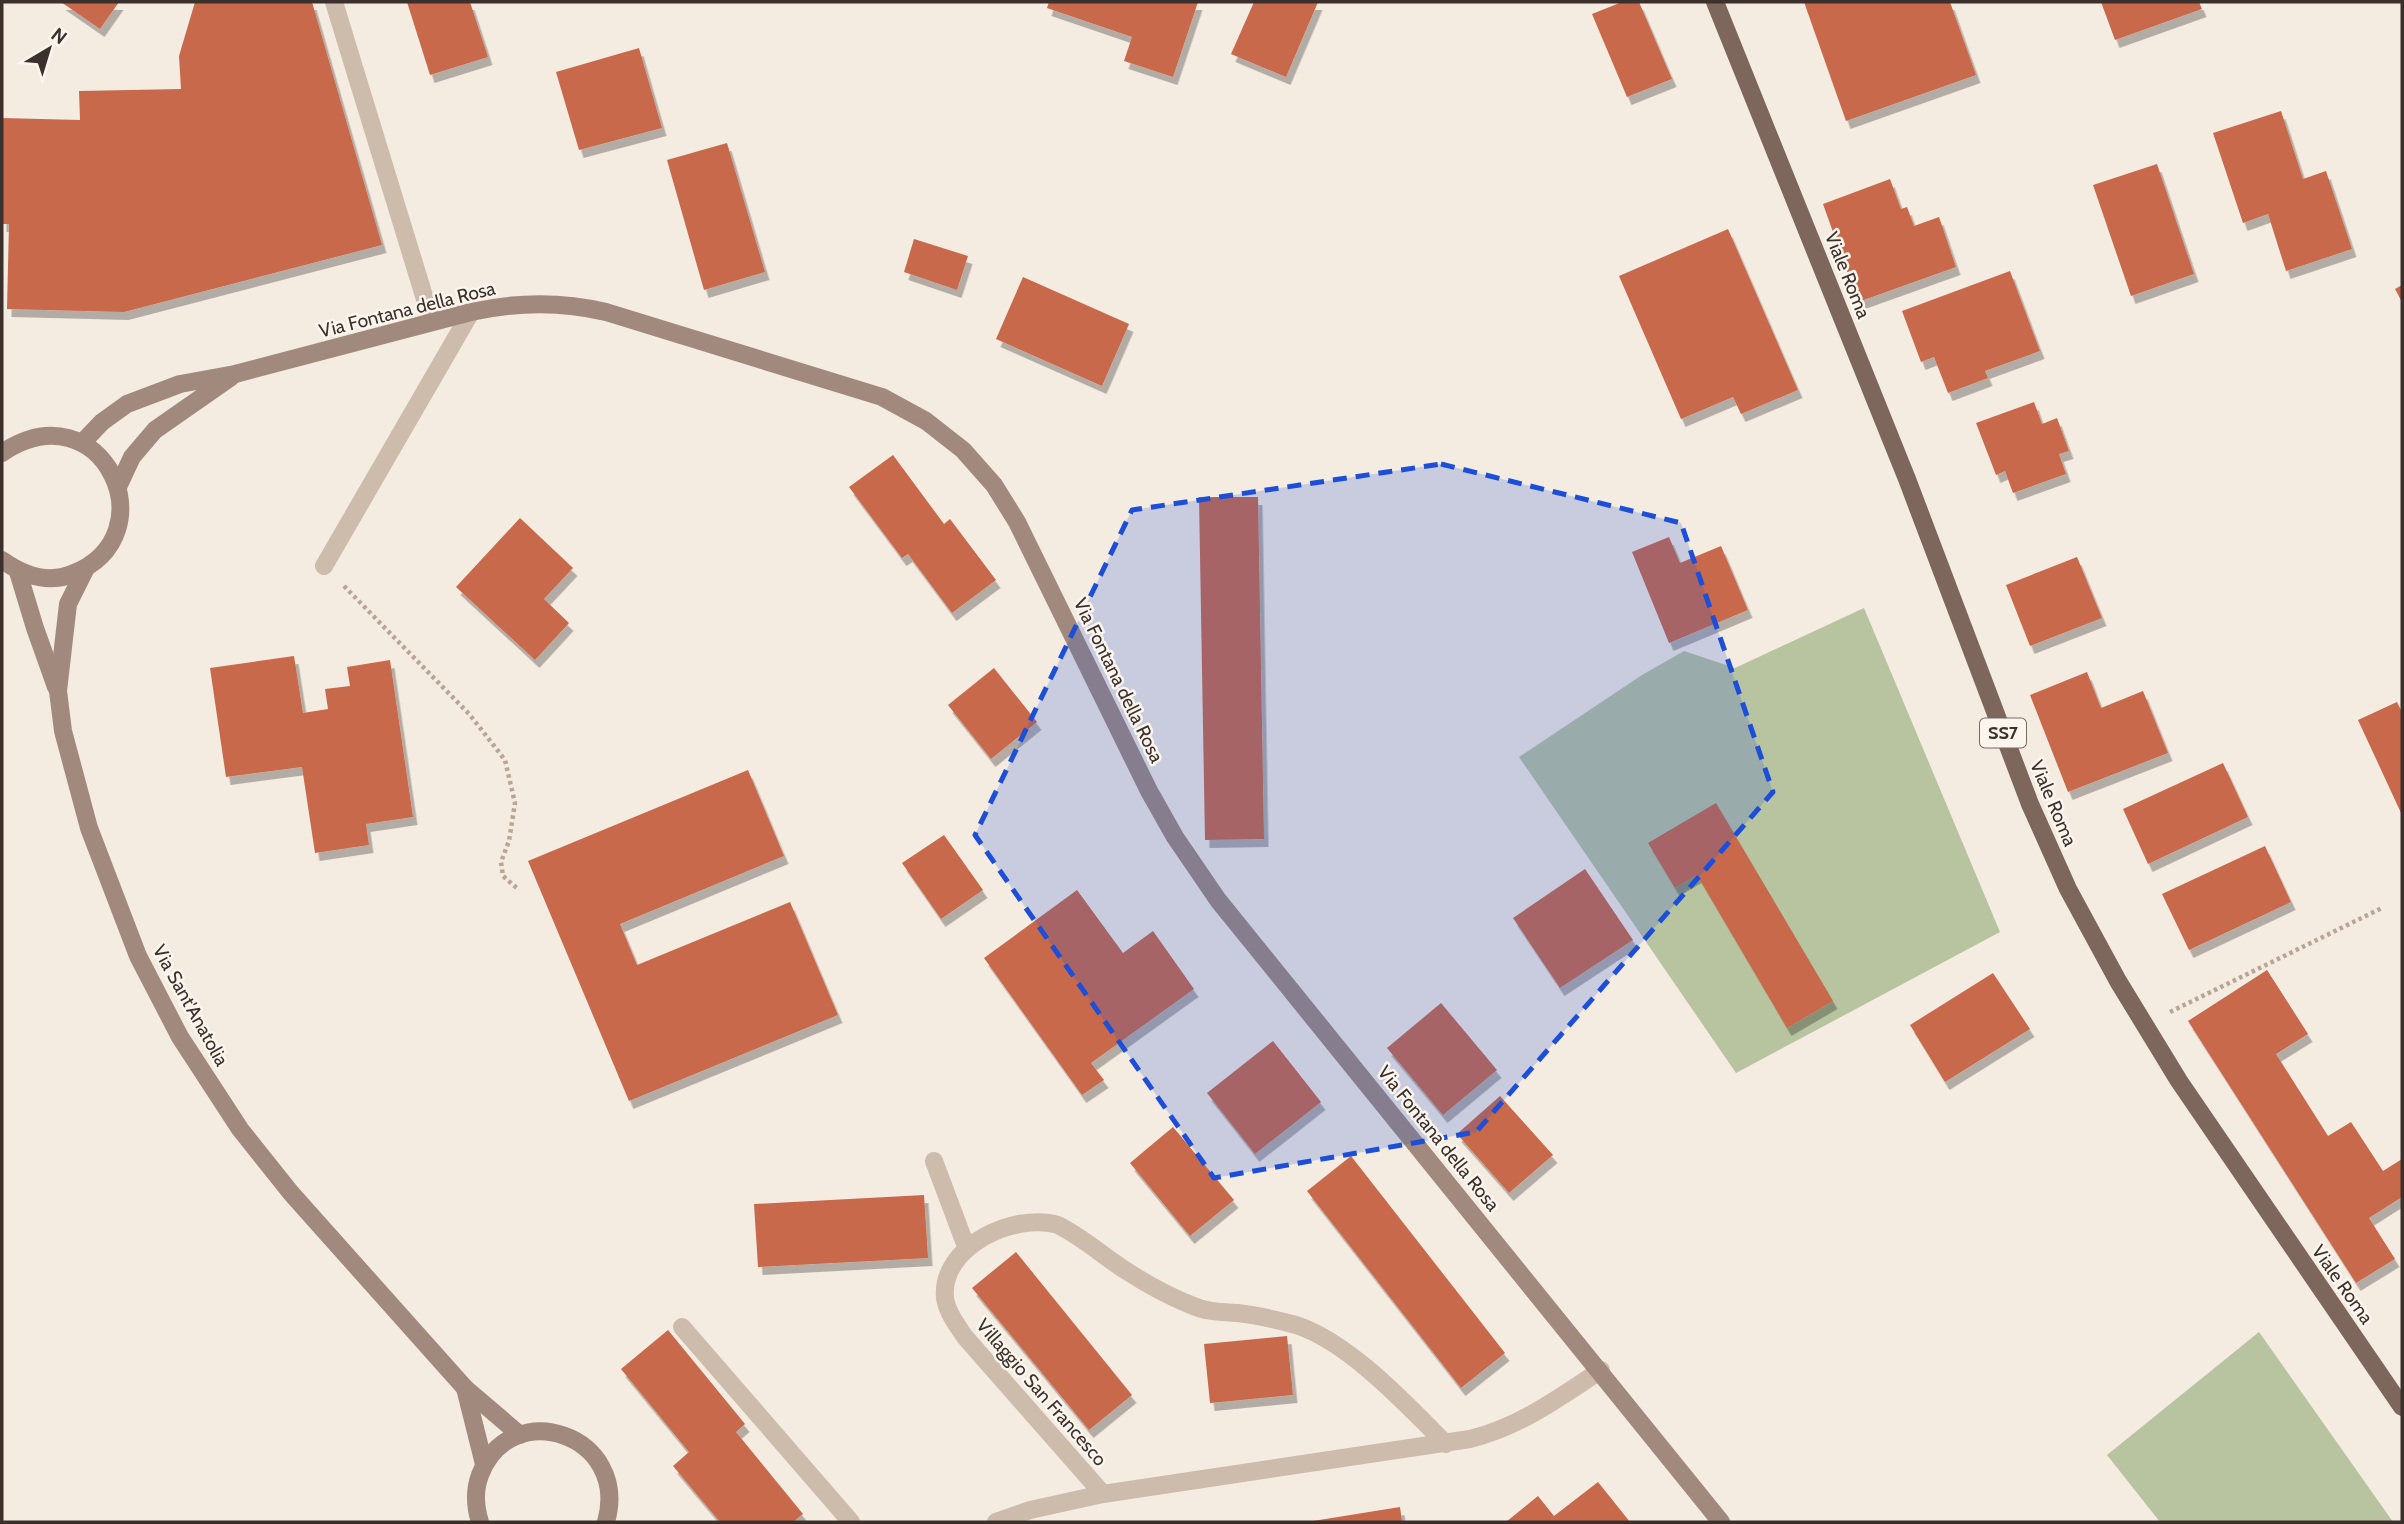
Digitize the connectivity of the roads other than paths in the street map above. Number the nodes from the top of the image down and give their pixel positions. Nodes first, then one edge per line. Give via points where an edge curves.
1 (334, 2) edge
2 (1715, 2) edge
3 (471, 312) junction
4 (432, 322) junction
5 (235, 374) junction
6 (82, 443) junction
7 (7, 447) edge
8 (118, 487) junction
9 (2, 560) edge
10 (324, 566) road end
11 (86, 568) junction
12 (18, 572) junction
13 (58, 691) junction
14 (934, 1161) dead end
15 (967, 1249) junction
16 (682, 1327) dead end
17 (1601, 1370) junction
18 (465, 1388) junction
19 (2402, 1407) edge
20 (520, 1435) junction
21 (1446, 1444) junction
22 (484, 1464) junction
23 (1103, 1494) junction
24 (475, 1518) edge
25 (606, 1522) edge
26 (850, 1522) edge
27 (996, 1522) edge
28 (1721, 1522) edge

1 - 4 street
2 - 19 main road, Viale Roma / SS7 via 1902,466 2030,804 2068,890 2144,1025
3 - 4 main road, Via Fontana della Rosa
3 - 10 street
3 - 17 main road, Via Fontana della Rosa via 543,303 606,312 882,397 926,421 963,450 994,485 1017,522 1138,769 1189,858 1225,909
4 - 5 main road, Via Fontana della Rosa
5 - 6 main road, Via Fontana della Rosa via 180,384 127,404
5 - 8 main road, Via Fontana della Rosa via 155,430 132,457
6 - 7 main road via 40,435
6 - 8 main road via 105,463
8 - 11 main road via 121,510 116,533 104,553
9 - 12 main road
11 - 12 main road via 64,577
11 - 13 main road, Via Sant'Anatolia via 68,604
12 - 13 main road
13 - 18 main road, Via Sant'Anatolia via 66,742 93,840 138,956 180,1037 240,1129 290,1193
14 - 15 street
15 - 21 street, Villaggio San Francesco via 1020,1223 1058,1225 1149,1285 1192,1306 1255,1315 1322,1337 1390,1389
15 - 23 street, Villaggio San Francesco via 947,1279 945,1298 954,1322
16 - 26 street
17 - 21 street, Villaggio San Francesco via 1514,1424
17 - 28 main road, Via Fontana della Rosa
18 - 20 main road, Via Sant'Anatolia
18 - 22 main road, Via Sant'Anatolia
20 - 22 main road
20 - 25 main road via 543,1431 565,1435 585,1446 600,1463 609,1484
21 - 23 street, Villaggio San Francesco
22 - 24 main road, Via Sant'Anatolia via 476,1487
23 - 27 street, Villaggio San Francesco

